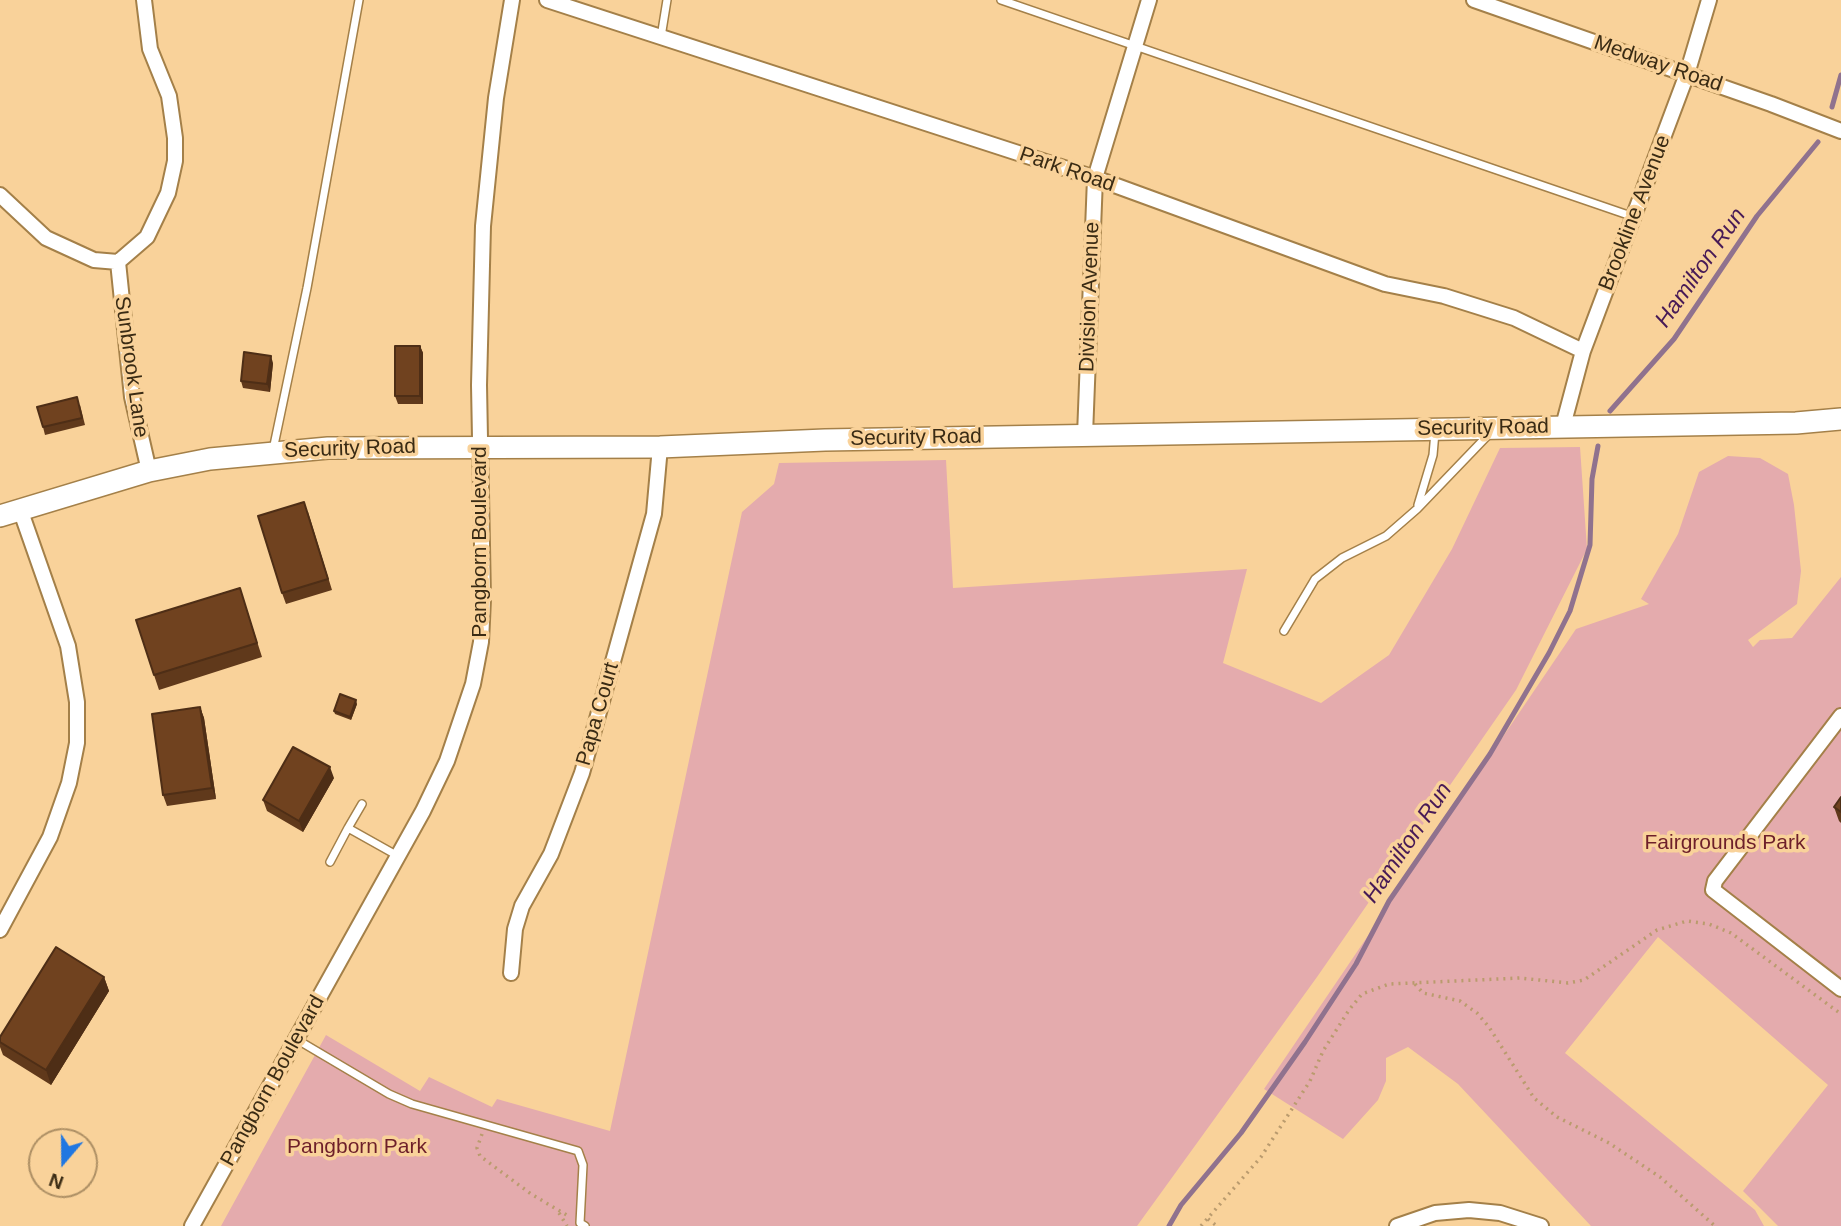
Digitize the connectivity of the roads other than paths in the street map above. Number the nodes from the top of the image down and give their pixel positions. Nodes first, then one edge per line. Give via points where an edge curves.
1 (144, 0) edge
2 (359, 0) edge
3 (512, 0) edge
4 (547, 0) edge
5 (667, 0) edge
6 (1000, 0) edge
7 (1149, 0) edge
8 (1474, 0) edge
9 (1709, 0) edge
10 (662, 37) junction
11 (1136, 46) junction
12 (1687, 74) junction
13 (1841, 131) edge
14 (1096, 178) junction
15 (0, 195) edge
16 (1634, 217) junction
17 (118, 262) junction
18 (1583, 351) junction
19 (1841, 419) edge
20 (1563, 426) junction
21 (1495, 427) junction
22 (1435, 428) junction
23 (1085, 435) junction
24 (481, 445) junction
25 (660, 447) junction
26 (272, 452) junction
27 (149, 471) junction
28 (1417, 509) junction
29 (10, 512) edge
30 (1284, 631) dead end
31 (1841, 716) edge
32 (362, 804) dead end
33 (348, 828) junction
34 (398, 856) junction
35 (330, 862) dead end
36 (0, 930) edge
37 (511, 973) dead end
38 (1841, 989) edge
39 (296, 1039) junction
40 (583, 1225) edge
41 (192, 1226) edge
42 (1397, 1226) edge
43 (1541, 1226) edge

1 - 17 street via 150,49 173,115 175,161 153,228
2 - 26 lane
3 - 24 street, Pangborn Boulevard via 483,226
4 - 10 street, Park Road
5 - 10 lane
6 - 11 lane
7 - 11 street, Division Avenue
8 - 12 street, Medway Road
9 - 12 street, Brookline Avenue
10 - 14 street, Park Road
11 - 14 street, Division Avenue
11 - 16 lane
12 - 13 street, Medway Road
12 - 16 street, Brookline Avenue
14 - 18 street, Park Road via 1385,284 1514,318
14 - 23 street, Division Avenue
15 - 17 street via 46,239 94,260
16 - 18 street, Brookline Avenue
17 - 27 street, Sunbrook Lane via 132,397
18 - 20 street, Brookline Avenue
19 - 20 street, Security Road
20 - 21 street, Security Road
21 - 22 street, Security Road
21 - 28 lane
22 - 23 street, Security Road
22 - 28 lane via 1433,455
23 - 25 street, Security Road
24 - 25 street, Security Road
24 - 26 street, Security Road
24 - 34 street, Pangborn Boulevard via 481,642 473,684 447,761
25 - 37 street, Papa Court via 654,514 589,747 551,854 522,906
26 - 27 street, Security Road
27 - 29 street, Security Road
28 - 30 lane via 1386,536 1342,558 1315,579
29 - 36 street via 68,646 77,702 77,743 50,837
31 - 38 street via 1715,881 1713,890
32 - 33 lane
33 - 34 lane
33 - 35 lane
34 - 39 street, Pangborn Boulevard
39 - 40 lane via 389,1094 433,1111 578,1151 583,1165
39 - 41 street, Pangborn Boulevard
42 - 43 street via 1435,1213 1469,1210 1500,1213

